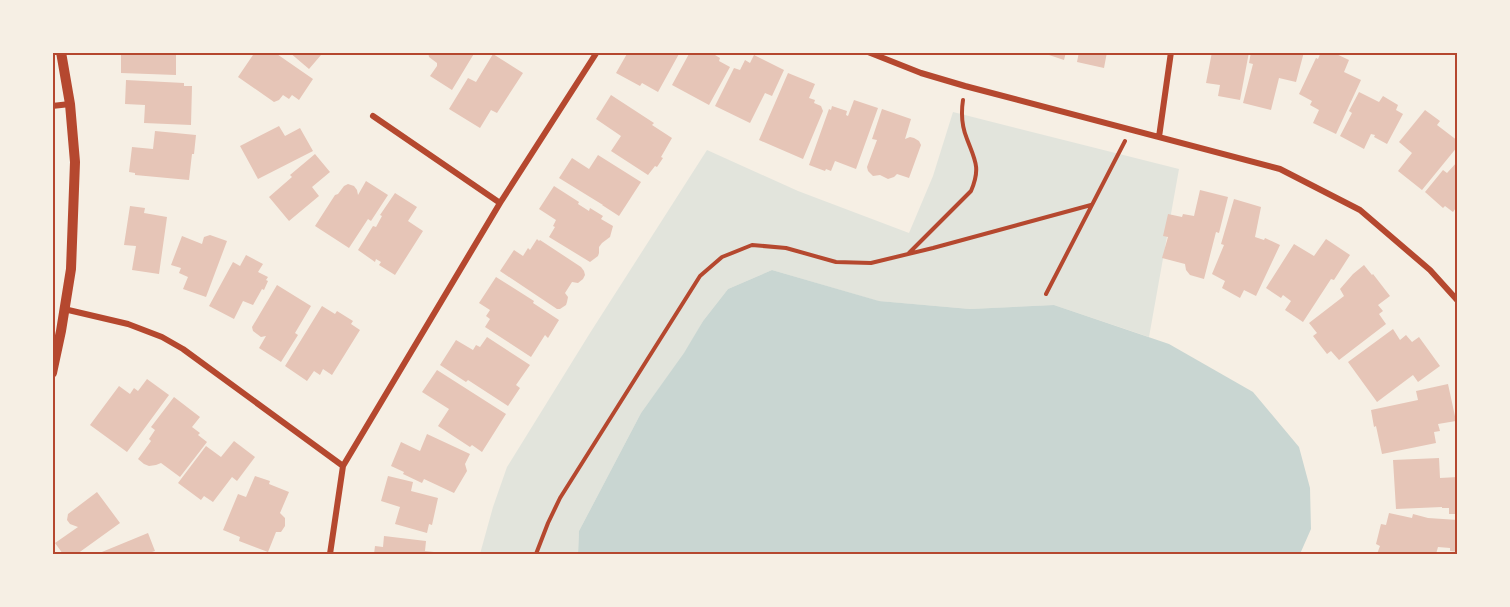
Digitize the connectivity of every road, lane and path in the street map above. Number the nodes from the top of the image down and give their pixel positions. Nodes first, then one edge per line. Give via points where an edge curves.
1 (61, 52) edge
2 (597, 52) edge
3 (868, 52) edge
4 (1171, 52) edge
5 (965, 86) junction
6 (70, 104) junction
7 (52, 106) edge
8 (373, 116) dead end
9 (1131, 129) junction
10 (1159, 137) junction
11 (500, 203) junction
12 (1091, 205) junction
13 (909, 254) junction
14 (1046, 294) dead end
15 (1458, 301) edge
16 (64, 309) junction
17 (52, 373) edge
18 (343, 466) junction
19 (330, 555) edge
20 (536, 555) edge

1 - 6 street
2 - 11 street
3 - 5 street
4 - 10 street
5 - 9 street
5 - 13 path via 963,126 976,162 975,182 971,191
6 - 7 street
6 - 16 street via 75,162 71,269
8 - 11 street
9 - 10 street
9 - 12 path
10 - 15 street via 1280,169 1360,210 1430,270
11 - 18 street
12 - 13 path
12 - 14 path
13 - 20 path via 871,263 836,262 786,248 752,245 722,257 700,276 560,498
16 - 17 street
16 - 18 street via 128,324 162,337
18 - 19 street

